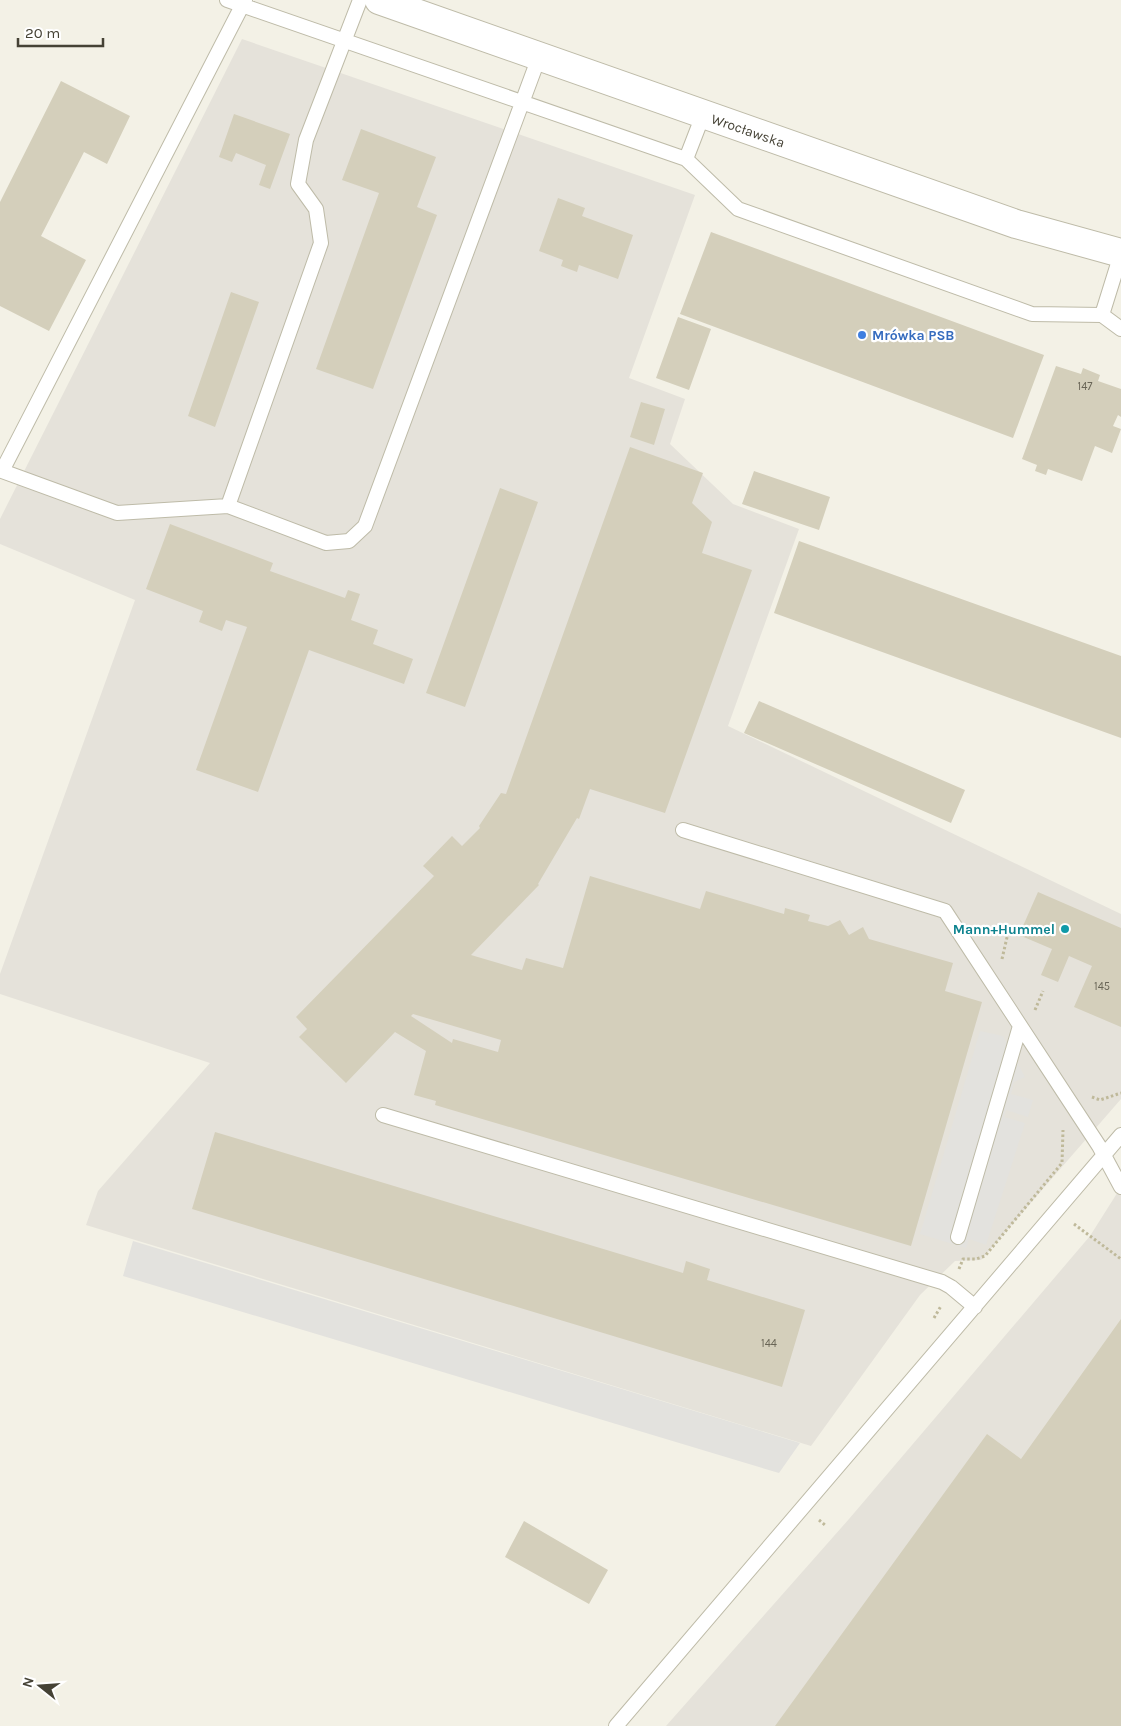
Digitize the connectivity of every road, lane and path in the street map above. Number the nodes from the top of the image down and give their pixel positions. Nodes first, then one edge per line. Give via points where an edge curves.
1 (227, 0) edge
2 (360, 0) edge
3 (379, 0) edge
4 (243, 3) edge
5 (345, 40) junction
6 (538, 57) junction
7 (521, 103) junction
8 (703, 115) junction
9 (686, 159) junction
10 (1121, 253) edge
11 (1102, 315) junction
12 (1121, 329) edge
13 (228, 506) junction
14 (683, 830) dead end
15 (1043, 991) dead end
16 (1034, 1013) dead end
17 (1020, 1026) junction
18 (383, 1115) dead end
19 (1121, 1135) edge
20 (1104, 1155) junction
21 (1121, 1187) edge
22 (1035, 1195) dead end
23 (1056, 1211) junction
24 (958, 1237) dead end
25 (1121, 1260) edge
26 (974, 1307) junction
27 (616, 1726) edge

1 - 4 lane
2 - 5 lane
3 - 6 street, Wrocławska
4 - 5 lane
4 - 13 lane via 2,471 117,513
5 - 7 lane
5 - 13 lane via 306,140 298,184 316,209 322,243
6 - 7 lane
6 - 8 street, Wrocławska
7 - 9 lane
7 - 13 lane via 365,526 349,541 326,543
8 - 9 lane
8 - 10 street, Wrocławska via 1016,224
9 - 11 lane via 738,209 1032,314
10 - 11 lane
11 - 12 lane
14 - 17 lane via 945,911
15 - 16 path
17 - 20 lane
17 - 24 lane
18 - 26 lane via 942,1282
19 - 20 lane
20 - 21 lane
20 - 23 lane
22 - 23 path
23 - 25 path
23 - 26 lane
26 - 27 lane

